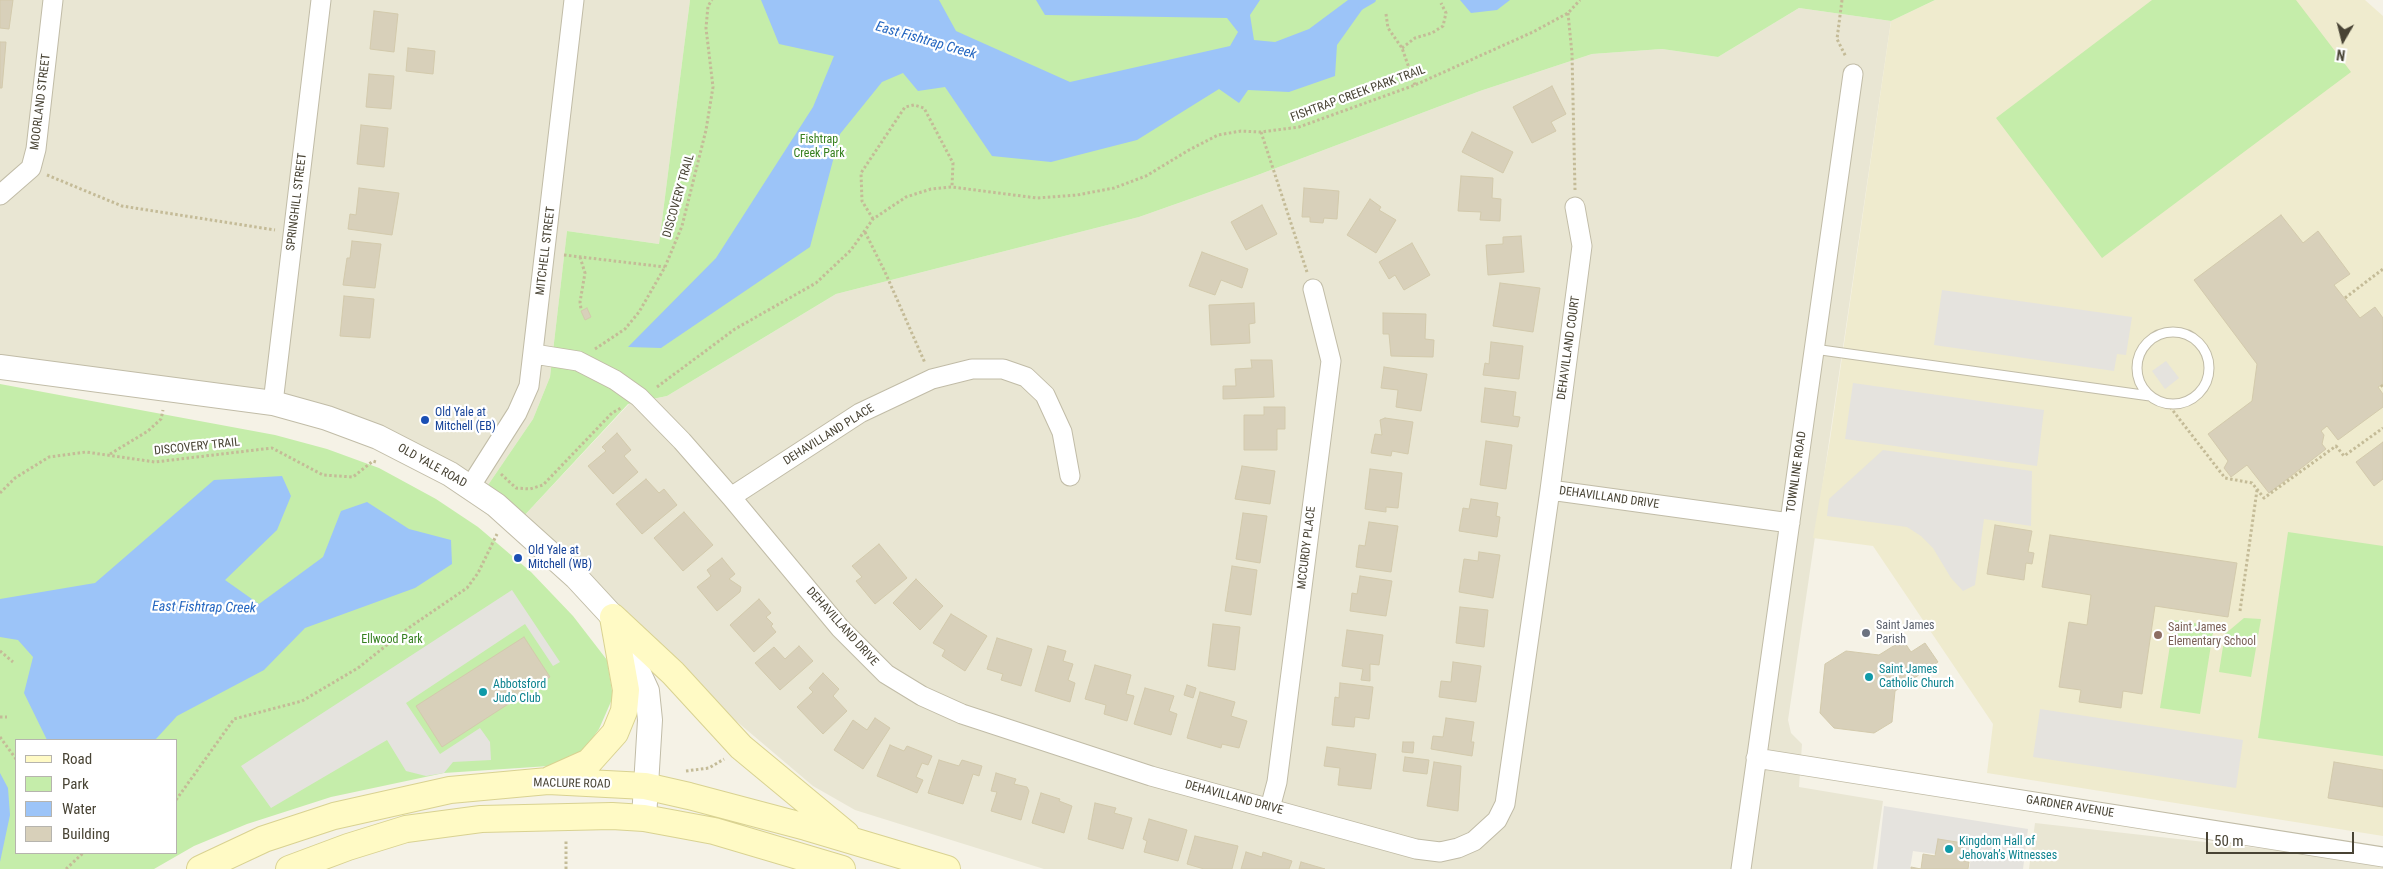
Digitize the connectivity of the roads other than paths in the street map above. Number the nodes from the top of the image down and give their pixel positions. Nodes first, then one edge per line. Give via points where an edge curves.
1 (53, 0) edge
2 (321, 0) edge
3 (574, 0) edge
4 (1853, 74) road end
5 (2, 193) edge
6 (1575, 207) road end
7 (1313, 289) road end
8 (1814, 349) junction
9 (534, 354) junction
10 (0, 367) edge
11 (2150, 396) junction
12 (273, 403) junction
13 (1070, 476) dead end
14 (470, 487) junction
15 (1550, 490) junction
16 (732, 497) junction
17 (1790, 523) junction
18 (613, 617) junction
19 (1756, 758) junction
20 (548, 781) junction
21 (645, 786) junction
22 (1270, 808) junction
23 (644, 818) junction
24 (856, 843) junction
25 (2383, 857) edge
26 (200, 869) edge
27 (289, 869) edge
28 (842, 869) edge
29 (947, 869) edge
30 (1741, 869) edge

1 - 5 street, MOORLAND STREET via 36,150 31,168
2 - 12 street, SPRINGHILL STREET
3 - 9 street, MITCHELL STREET
4 - 8 street, TOWNLINE ROAD
6 - 15 street, DEHAVILLAND COURT via 1582,246
7 - 22 street, MCCURDY PLACE via 1331,361 1277,782
8 - 11 lane
8 - 17 street, TOWNLINE ROAD
9 - 14 street, MITCHELL STREET via 528,386 517,413
9 - 16 street, DEHAVILLAND DRIVE via 578,361 616,380 639,397
10 - 12 street, OLD YALE ROAD
11 - 11 lane via 2143,388 2138,372 2139,356 2144,346 2164,333 2177,332 2198,343 2209,364 2204,388 2196,397 2185,402 2167,403
12 - 14 street, OLD YALE ROAD via 378,437
13 - 16 street, DEHAVILLAND PLACE via 1062,432 1045,395 1026,377 1003,369 972,369 932,379 860,413
14 - 18 street, OLD YALE ROAD via 496,504
15 - 17 street, DEHAVILLAND DRIVE
15 - 22 street, DEHAVILLAND DRIVE via 1508,788 1497,820 1474,841 1440,852 1416,849
16 - 22 street, DEHAVILLAND DRIVE via 840,628 886,674 922,696 962,714 1151,776
17 - 19 street, TOWNLINE ROAD
18 - 20 main road via 626,690 624,711 615,733 589,762
18 - 21 street, OLD YALE ROAD via 647,691 650,720
18 - 24 main road via 673,673 741,747
19 - 25 street, GARDNER AVENUE
19 - 30 street, TOWNLINE ROAD
20 - 21 main road, MACLURE ROAD
20 - 26 main road, MACLURE ROAD via 450,790 334,816 264,839
21 - 23 street, OLD YALE ROAD
21 - 24 main road, MACLURE ROAD
23 - 27 main road via 481,819 406,830
23 - 28 main road via 714,831
24 - 29 main road, MACLURE ROAD

